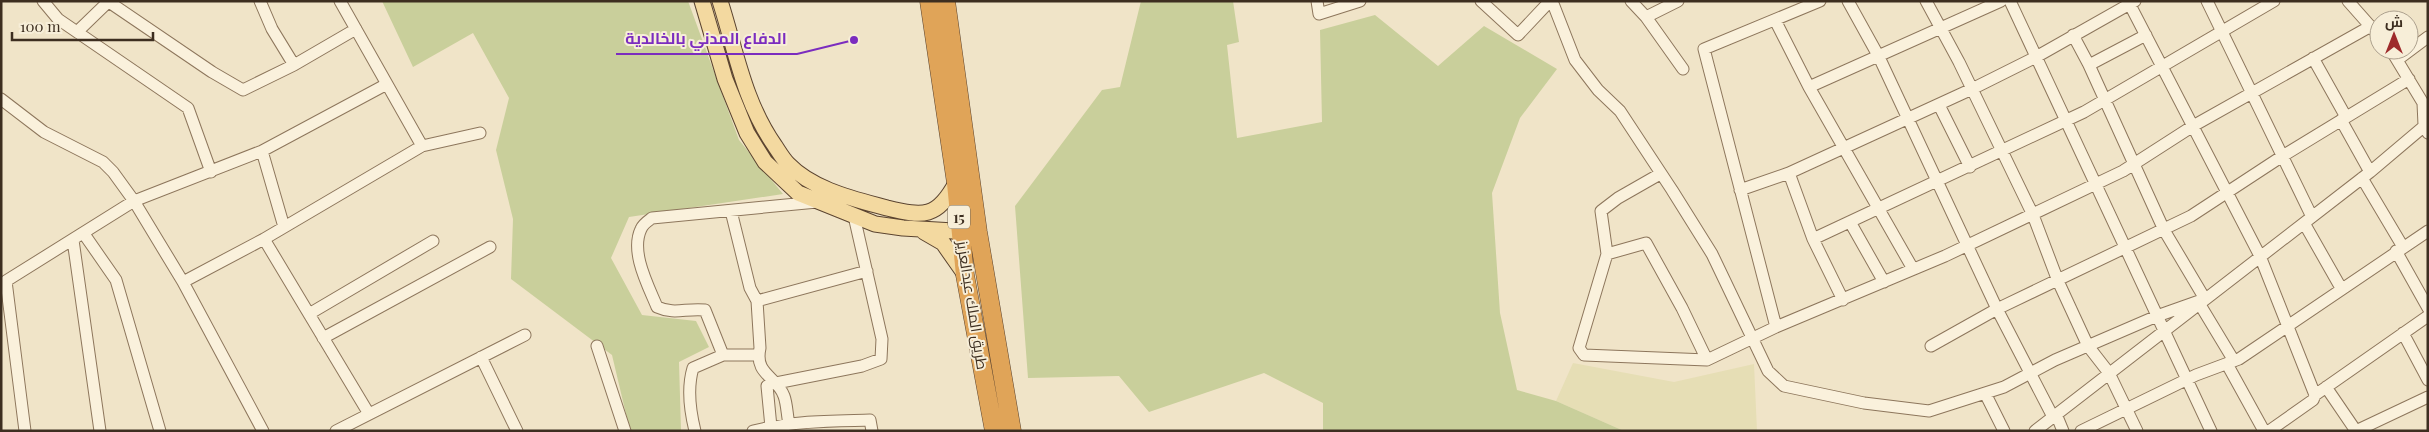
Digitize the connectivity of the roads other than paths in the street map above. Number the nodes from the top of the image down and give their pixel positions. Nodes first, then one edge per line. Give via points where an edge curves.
1 (43, 1) edge
2 (260, 1) edge
3 (340, 1) edge
4 (702, 1) edge
5 (720, 1) edge
6 (929, 1) edge
7 (946, 1) edge
8 (1317, 1) edge
9 (1360, 1) edge
10 (1481, 1) edge
11 (1551, 1) edge
12 (1631, 1) edge
13 (1678, 1) edge
14 (1820, 1) edge
15 (1848, 1) edge
16 (1926, 1) edge
17 (2001, 1) edge
18 (2010, 1) edge
19 (2207, 1) edge
20 (2274, 1) edge
21 (2348, 1) edge
22 (109, 2) edge
23 (2131, 2) edge
24 (1801, 5) edge
25 (2362, 5) edge
26 (1646, 17) junction
27 (1775, 20) junction
28 (2369, 21) edge
29 (2369, 27) edge
30 (356, 29) junction
31 (1941, 29) junction
32 (2221, 31) junction
33 (77, 32) junction
34 (2073, 35) junction
35 (2146, 35) junction
36 (1879, 57) junction
37 (2036, 57) junction
38 (2313, 58) junction
39 (2397, 60) edge
40 (294, 65) junction
41 (2089, 65) junction
42 (2162, 66) junction
43 (1683, 69) dead end
44 (2409, 80) junction
45 (387, 84) junction
46 (1809, 87) junction
47 (1972, 89) junction
48 (2251, 94) junction
49 (1, 99) edge
50 (2105, 100) junction
51 (1939, 104) junction
52 (1908, 118) junction
53 (2343, 119) junction
54 (2066, 121) junction
55 (2193, 126) junction
56 (2427, 127) edge
57 (480, 133) dead end
58 (422, 146) junction
59 (1844, 148) junction
60 (262, 151) junction
61 (2002, 151) junction
62 (2281, 157) junction
63 (2133, 165) junction
64 (1970, 167) junction
65 (211, 172) junction
66 (1789, 173) junction
67 (1660, 174) junction
68 (2366, 175) junction
69 (1937, 182) junction
70 (956, 184) junction
71 (2096, 185) junction
72 (1740, 190) junction
73 (2227, 192) junction
74 (134, 201) junction
75 (817, 202) junction
76 (1878, 209) junction
77 (731, 211) junction
78 (920, 213) junction
79 (2033, 215) junction
80 (854, 216) junction
81 (2308, 220) junction
82 (1850, 222) junction
83 (968, 224) junction
84 (284, 227) junction
85 (915, 229) junction
86 (2164, 230) junction
87 (2428, 230) edge
88 (84, 234) junction
89 (264, 239) junction
90 (1813, 239) junction
91 (73, 240) junction
92 (432, 241) dead end
93 (1967, 245) junction
94 (490, 247) dead end
95 (2126, 248) junction
96 (2399, 249) junction
97 (1607, 254) junction
98 (2260, 256) junction
99 (1913, 270) junction
100 (867, 271) junction
101 (965, 275) junction
102 (2058, 281) junction
103 (183, 282) junction
104 (1884, 282) junction
105 (2341, 288) junction
106 (1843, 300) junction
107 (757, 301) junction
108 (2202, 301) junction
109 (2428, 308) edge
110 (1997, 309) junction
111 (309, 314) junction
112 (2157, 316) junction
113 (2428, 316) edge
114 (2286, 326) junction
115 (1776, 327) junction
116 (2164, 330) junction
117 (2403, 333) junction
118 (525, 335) dead end
119 (323, 338) junction
120 (1753, 338) junction
121 (597, 346) dead end
122 (1931, 346) dead end
123 (2088, 346) junction
124 (723, 355) junction
125 (759, 355) junction
126 (481, 357) junction
127 (1706, 360) junction
128 (2230, 363) junction
129 (2031, 371) junction
130 (2109, 373) junction
131 (2187, 379) junction
132 (2428, 380) edge
133 (774, 382) junction
134 (2326, 387) junction
135 (1985, 393) junction
136 (2315, 395) junction
137 (2428, 397) edge
138 (2126, 409) junction
139 (369, 414) junction
140 (2054, 416) junction
141 (789, 424) junction
142 (2366, 428) edge
143 (769, 429) edge
144 (24, 431) edge
145 (100, 431) edge
146 (160, 431) edge
147 (263, 431) edge
148 (336, 431) edge
149 (516, 431) edge
150 (625, 431) edge
151 (695, 431) edge
152 (753, 431) edge
153 (872, 431) edge
154 (994, 431) edge
155 (1012, 431) edge
156 (2004, 431) edge
157 (2035, 431) edge
158 (2063, 431) edge
159 (2081, 431) edge
160 (2137, 431) edge
161 (2211, 431) edge
162 (2264, 431) edge
163 (2269, 431) edge

1 - 33 street via 58,19
2 - 40 street via 272,29
3 - 30 street
4 - 75 main road via 725,79 755,148 798,193
5 - 78 main road via 749,99 758,120 788,164 812,182 849,198
6 - 70 highway, طريق الملك عبدالعزيز / 15
7 - 83 highway, طريق الملك عبدالعزيز / 15
8 - 9 street via 1319,14
10 - 11 street via 1518,35
11 - 67 street via 1575,60 1598,90 1620,111
12 - 26 street
13 - 26 street
14 - 24 street
15 - 36 street
16 - 31 street
17 - 31 street
18 - 37 street
19 - 32 street
20 - 32 street
21 - 25 street
22 - 33 street
22 - 40 street via 243,90
23 - 34 street
23 - 35 street
24 - 27 street
25 - 28 street
26 - 43 street
27 - 46 street
27 - 72 street via 1704,49
29 - 38 street
30 - 40 street
30 - 45 street
31 - 36 street
31 - 47 street
32 - 42 street
32 - 48 street
33 - 65 street via 188,108
34 - 37 street
34 - 41 street
35 - 41 street
35 - 42 street
36 - 46 street
36 - 52 street
37 - 47 street
37 - 54 street
38 - 48 street
38 - 53 street
39 - 44 street
41 - 50 street
42 - 50 street
42 - 55 street
44 - 53 street
44 - 56 street via 2423,103
45 - 58 street
45 - 60 street
46 - 59 street
47 - 51 street
47 - 61 street
48 - 55 street
48 - 62 street
49 - 74 street via 44,132 103,162
50 - 54 street
50 - 63 street
51 - 52 street
51 - 64 street
52 - 59 street
52 - 69 street
53 - 62 street
53 - 68 street
54 - 61 street
54 - 71 street
55 - 63 street
55 - 73 street
56 - 68 street
57 - 58 street
58 - 84 street
59 - 66 street
59 - 76 street
60 - 65 street
60 - 84 street
61 - 64 street
61 - 79 street
62 - 73 street
62 - 81 street
63 - 71 street
63 - 86 street
64 - 69 street
65 - 74 street
66 - 72 street
66 - 90 street
67 - 97 street via 1601,211
67 - 120 street via 1712,254
68 - 81 street
68 - 96 street
69 - 76 street
69 - 93 street
70 - 78 main road via 942,206 932,212
70 - 83 highway, طريق الملك عبدالعزيز / 15
71 - 79 street
71 - 95 street
72 - 115 street
73 - 86 street
73 - 98 street
74 - 88 street
74 - 103 street
75 - 77 street
75 - 80 main road
76 - 82 street
76 - 99 street
77 - 107 street via 750,288
77 - 124 street via 652,218 641,227 637,242 643,272 657,307 668,312 691,308 704,310
78 - 83 main road
79 - 93 street
79 - 102 street
80 - 85 main road via 875,224
80 - 100 street
81 - 98 street
81 - 105 street
82 - 90 street
82 - 104 street
83 - 85 main road
83 - 101 highway, طريق الملك عبدالعزيز / 15
83 - 155 highway, طريق الملك عبدالعزيز / 15
84 - 89 street
85 - 101 main road via 943,243
86 - 95 street
86 - 108 street
87 - 96 street
88 - 91 street
88 - 146 street via 116,280
89 - 103 street
89 - 111 street
90 - 106 street
91 - 144 street via 6,281
91 - 145 street
92 - 111 street
93 - 99 street
93 - 110 street
94 - 119 street
95 - 102 street
95 - 112 street
96 - 105 street
96 - 109 street
97 - 127 street via 1646,243
97 - 127 street via 1579,348 1584,355
98 - 108 street
98 - 114 street
99 - 104 street
100 - 107 street
100 - 133 street via 882,339 881,358 862,366
101 - 154 highway, طريق الملك عبدالعزيز / 15
102 - 110 street
102 - 123 street
103 - 147 street
104 - 106 street
105 - 114 street
106 - 115 street
107 - 125 street
108 - 112 street
108 - 116 street
108 - 128 street
110 - 122 street
110 - 129 street
111 - 119 street
112 - 116 street
112 - 123 street
113 - 117 street
114 - 128 street
114 - 136 street
115 - 120 street
116 - 130 street
116 - 131 street
117 - 132 street
117 - 134 street
118 - 126 street
119 - 139 street
120 - 127 street
120 - 135 street via 1768,371 1784,386 1864,403 1929,411
121 - 150 street
123 - 129 street
123 - 130 street
124 - 125 street
124 - 151 street via 694,368 689,381
125 - 133 street via 763,372
126 - 139 street
126 - 149 street
128 - 131 street
128 - 162 street
129 - 135 street via 2004,387
129 - 140 street
130 - 138 street
130 - 140 street
131 - 138 street
131 - 161 street
133 - 141 street via 784,394
133 - 143 street via 768,386
134 - 136 street
134 - 142 street via 2356,431
135 - 156 street
136 - 163 street via 2313,400
137 - 142 street
138 - 159 street
138 - 160 street
139 - 148 street
140 - 157 street
140 - 158 street
141 - 143 street
141 - 153 street via 870,420
143 - 152 street

